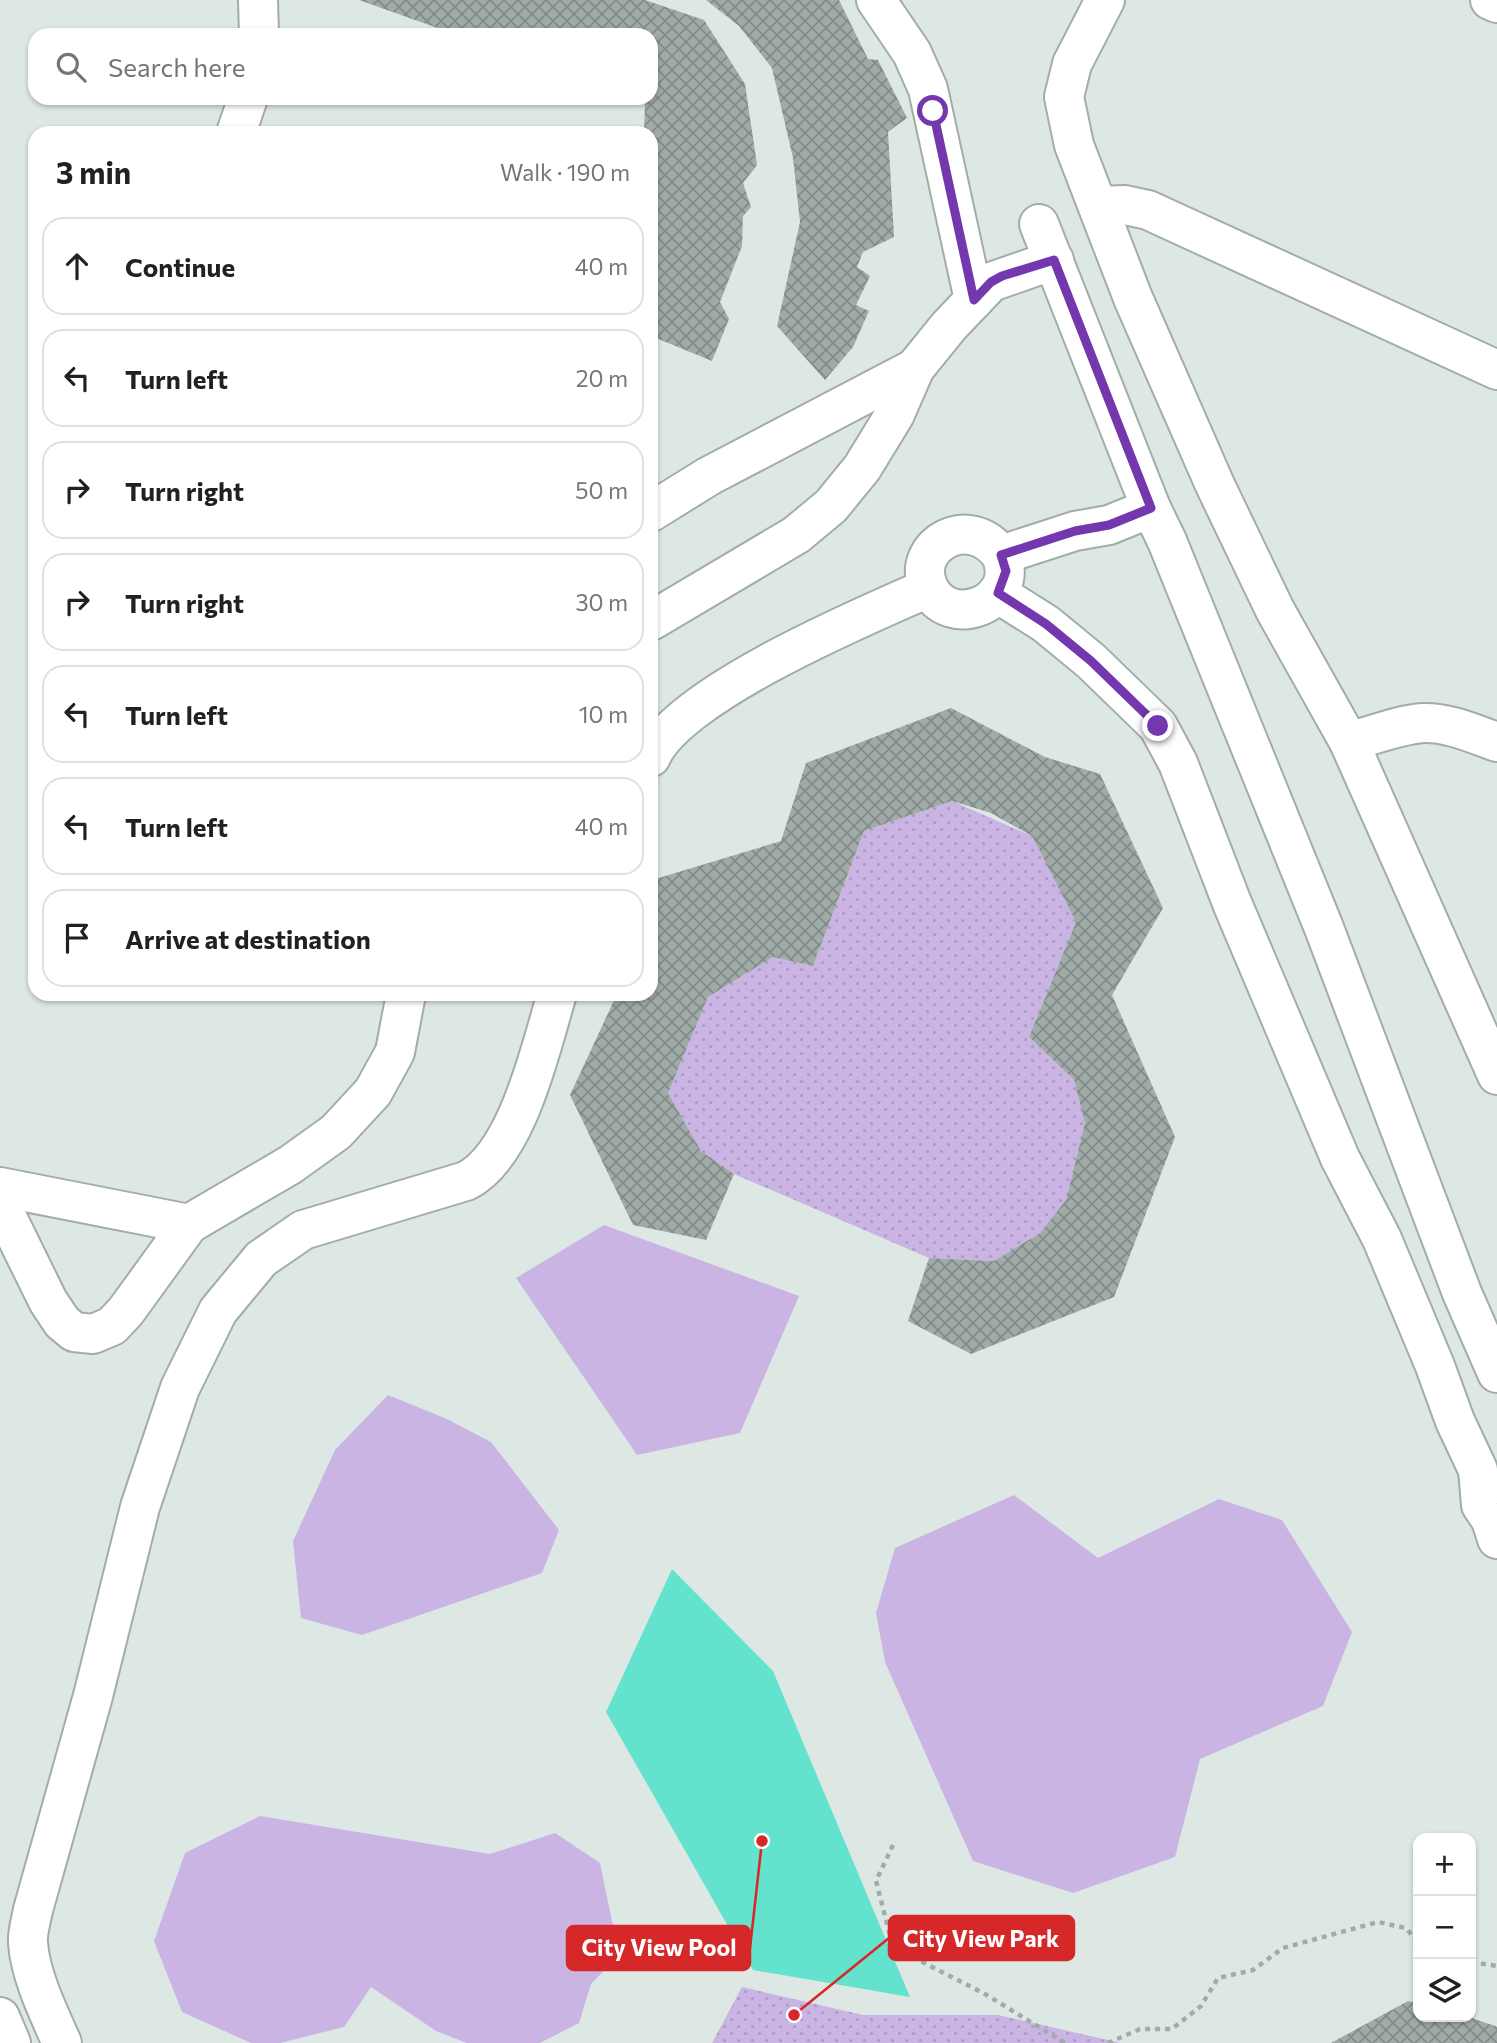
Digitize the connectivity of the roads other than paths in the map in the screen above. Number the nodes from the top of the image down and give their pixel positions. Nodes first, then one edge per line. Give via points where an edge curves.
1 (258, 0) edge
2 (876, 0) edge
3 (1105, 0) edge
4 (1490, 0) edge
5 (1497, 4) edge
6 (259, 28) edge
7 (246, 105) edge
8 (238, 126) edge
9 (1098, 206) junction
10 (1039, 224) dead end
11 (1054, 260) junction
12 (974, 300) junction
13 (915, 368) junction
14 (1497, 370) edge
15 (658, 508) edge
16 (1151, 508) junction
17 (1001, 555) junction
18 (928, 588) junction
19 (998, 593) junction
20 (658, 617) edge
21 (1349, 741) junction
22 (1497, 742) edge
23 (658, 744) edge
24 (405, 1001) edge
25 (555, 1001) edge
26 (1497, 1075) edge
27 (0, 1187) edge
28 (0, 1203) edge
29 (189, 1224) junction
30 (1497, 1373) edge
31 (1497, 1539) edge
32 (0, 2017) edge
33 (11, 2043) edge
34 (62, 2043) edge

1 - 6 street
2 - 12 street via 912,52 928,89
3 - 9 street via 1072,64 1064,97 1074,145
4 - 5 street
7 - 8 street
9 - 14 street via 1137,206 1158,214
9 - 21 street via 1215,485 1275,610
10 - 11 street
11 - 12 street via 1002,276
11 - 16 street
12 - 13 street
13 - 15 street
13 - 20 street via 895,414 862,468 831,506 796,535
16 - 17 street via 1109,525
16 - 30 street via 1324,928 1462,1293
17 - 18 street via 982,537 964,534 947,538 929,557
17 - 19 street via 1006,571
18 - 19 street via 941,603 965,610
18 - 23 street via 739,680 678,722
19 - 31 street via 1091,661 1158,726 1178,763 1231,903 1435,1366 1478,1471 1480,1505
21 - 22 street via 1426,723 1455,727
21 - 26 street
24 - 29 street via 395,1052 373,1092 335,1132 290,1165
25 - 34 street via 516,1117 486,1167 466,1181 303,1230 284,1242 261,1259 218,1311 180,1388 139,1507 27,1940
27 - 29 street
28 - 29 street via 48,1301 74,1332 93,1334 112,1326
32 - 33 street

